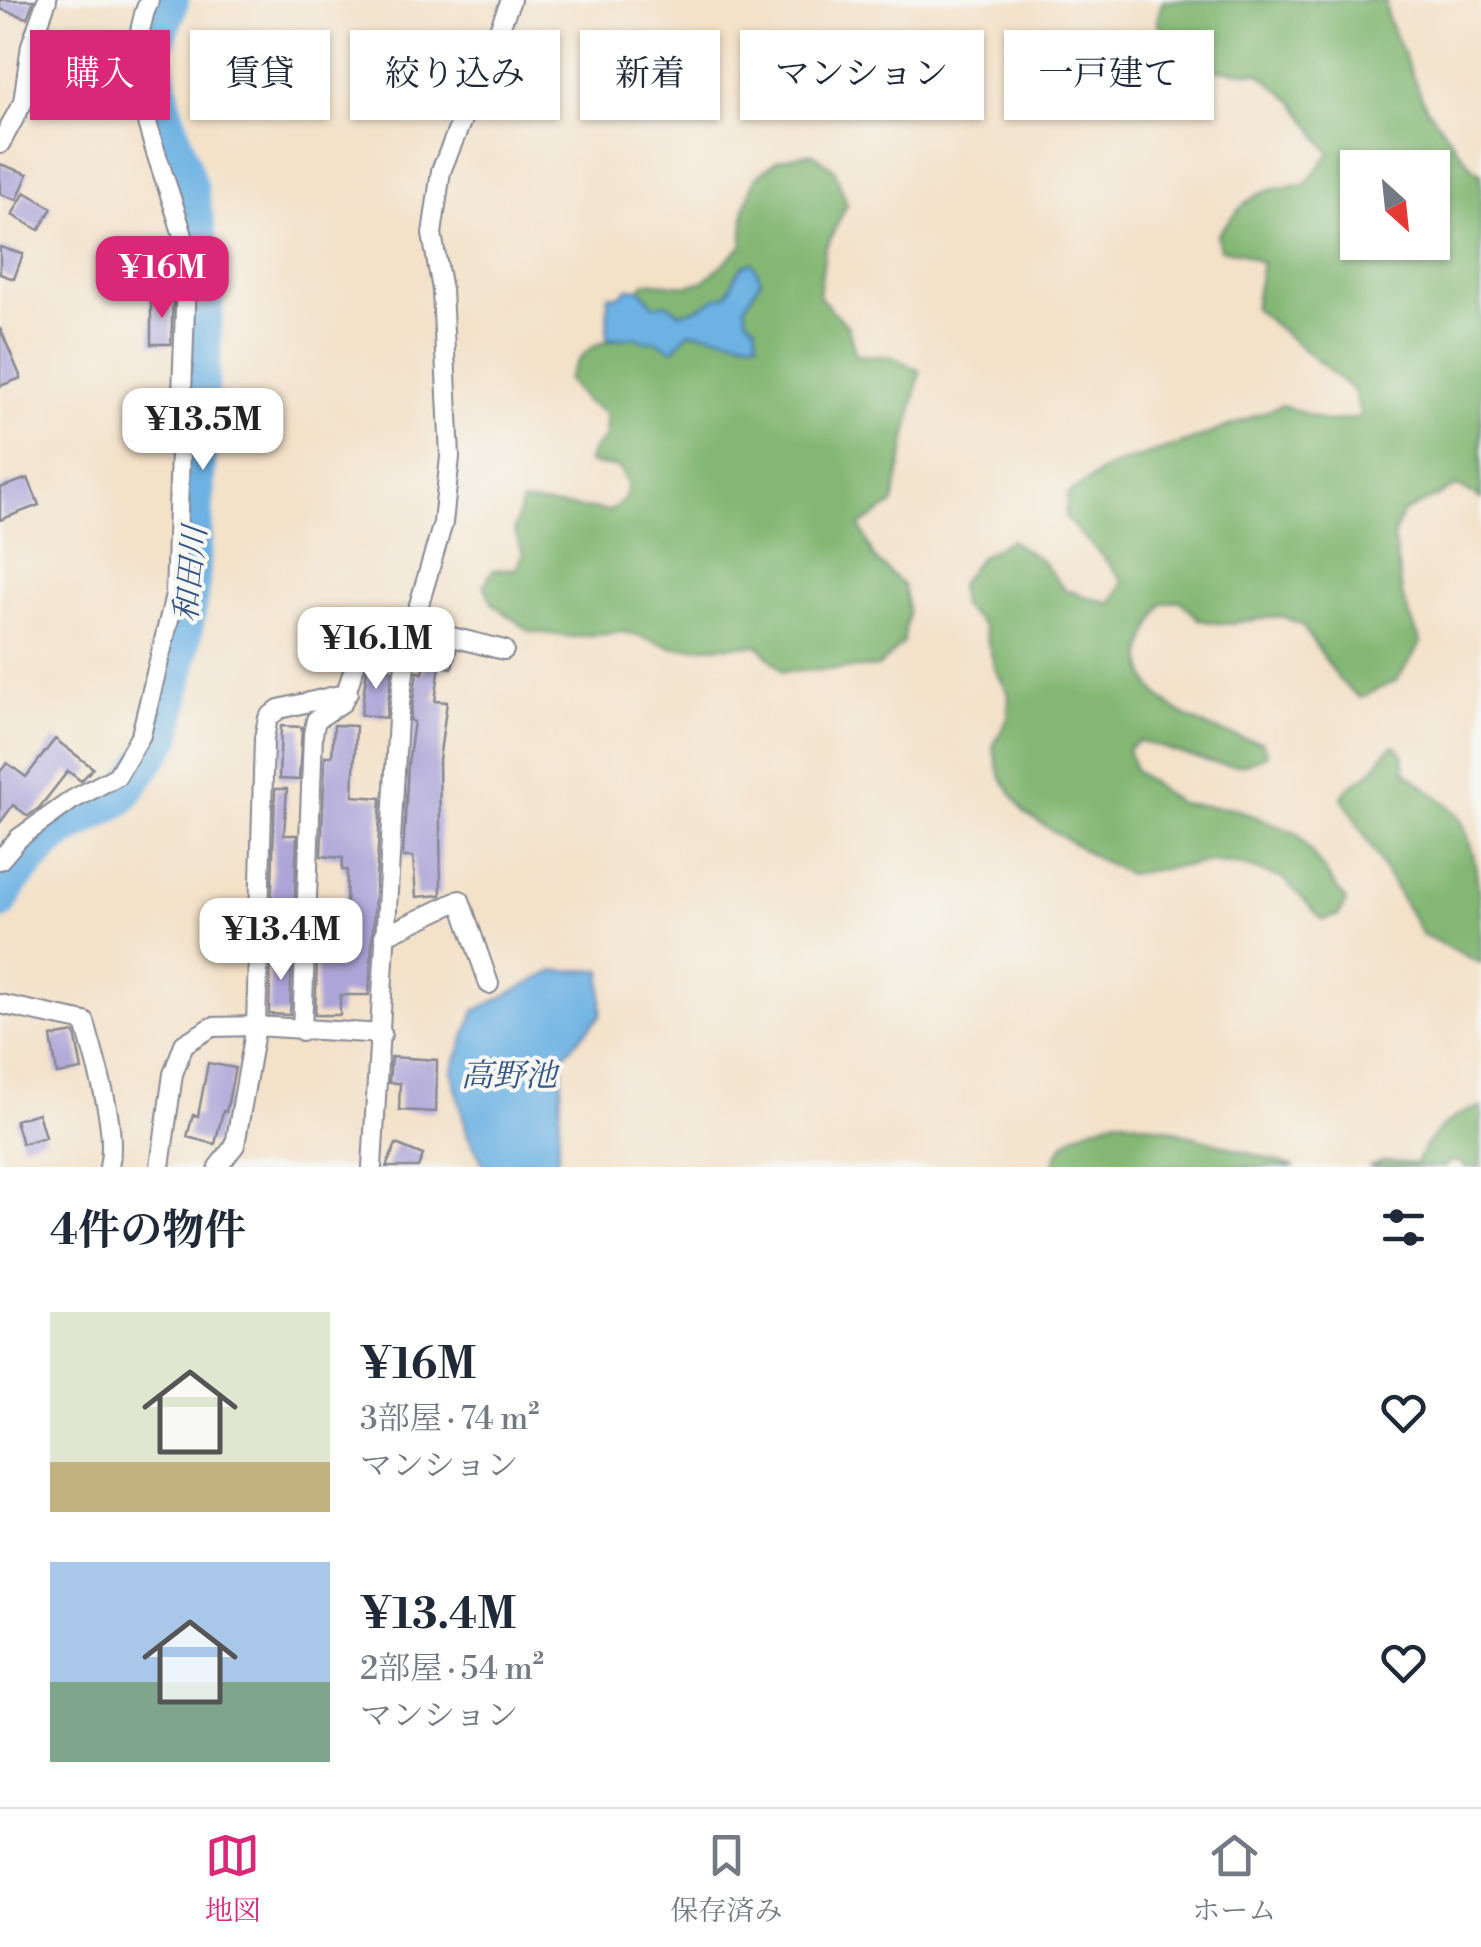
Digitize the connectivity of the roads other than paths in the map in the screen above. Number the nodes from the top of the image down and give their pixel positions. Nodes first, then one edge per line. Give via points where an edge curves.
1 (47, 0) edge
2 (149, 0) edge
3 (511, 0) edge
4 (0, 144) edge
5 (409, 639) junction
6 (504, 650) dead end
7 (348, 693) junction
8 (0, 860) edge
9 (384, 936) junction
10 (489, 984) dead end
11 (0, 1004) edge
12 (256, 1026) junction
13 (302, 1031) junction
14 (382, 1034) junction
15 (109, 1167) edge
16 (160, 1167) edge
17 (218, 1167) edge
18 (372, 1167) edge

1 - 4 street via 31,45 23,102
2 - 8 street via 140,20 140,90 187,251 174,595 140,735 117,776 19,838
3 - 5 street via 440,171 432,234 442,290 450,458 443,523
5 - 6 street via 432,632
5 - 7 street via 364,650
5 - 9 street
7 - 12 street via 280,709 268,718
7 - 13 street via 316,720 312,734
9 - 10 street via 460,900
9 - 14 street
11 - 15 street via 85,1022 108,1120
12 - 13 street
12 - 16 street via 212,1027 184,1044 173,1074
12 - 17 street via 235,1146
13 - 14 street
14 - 18 street

